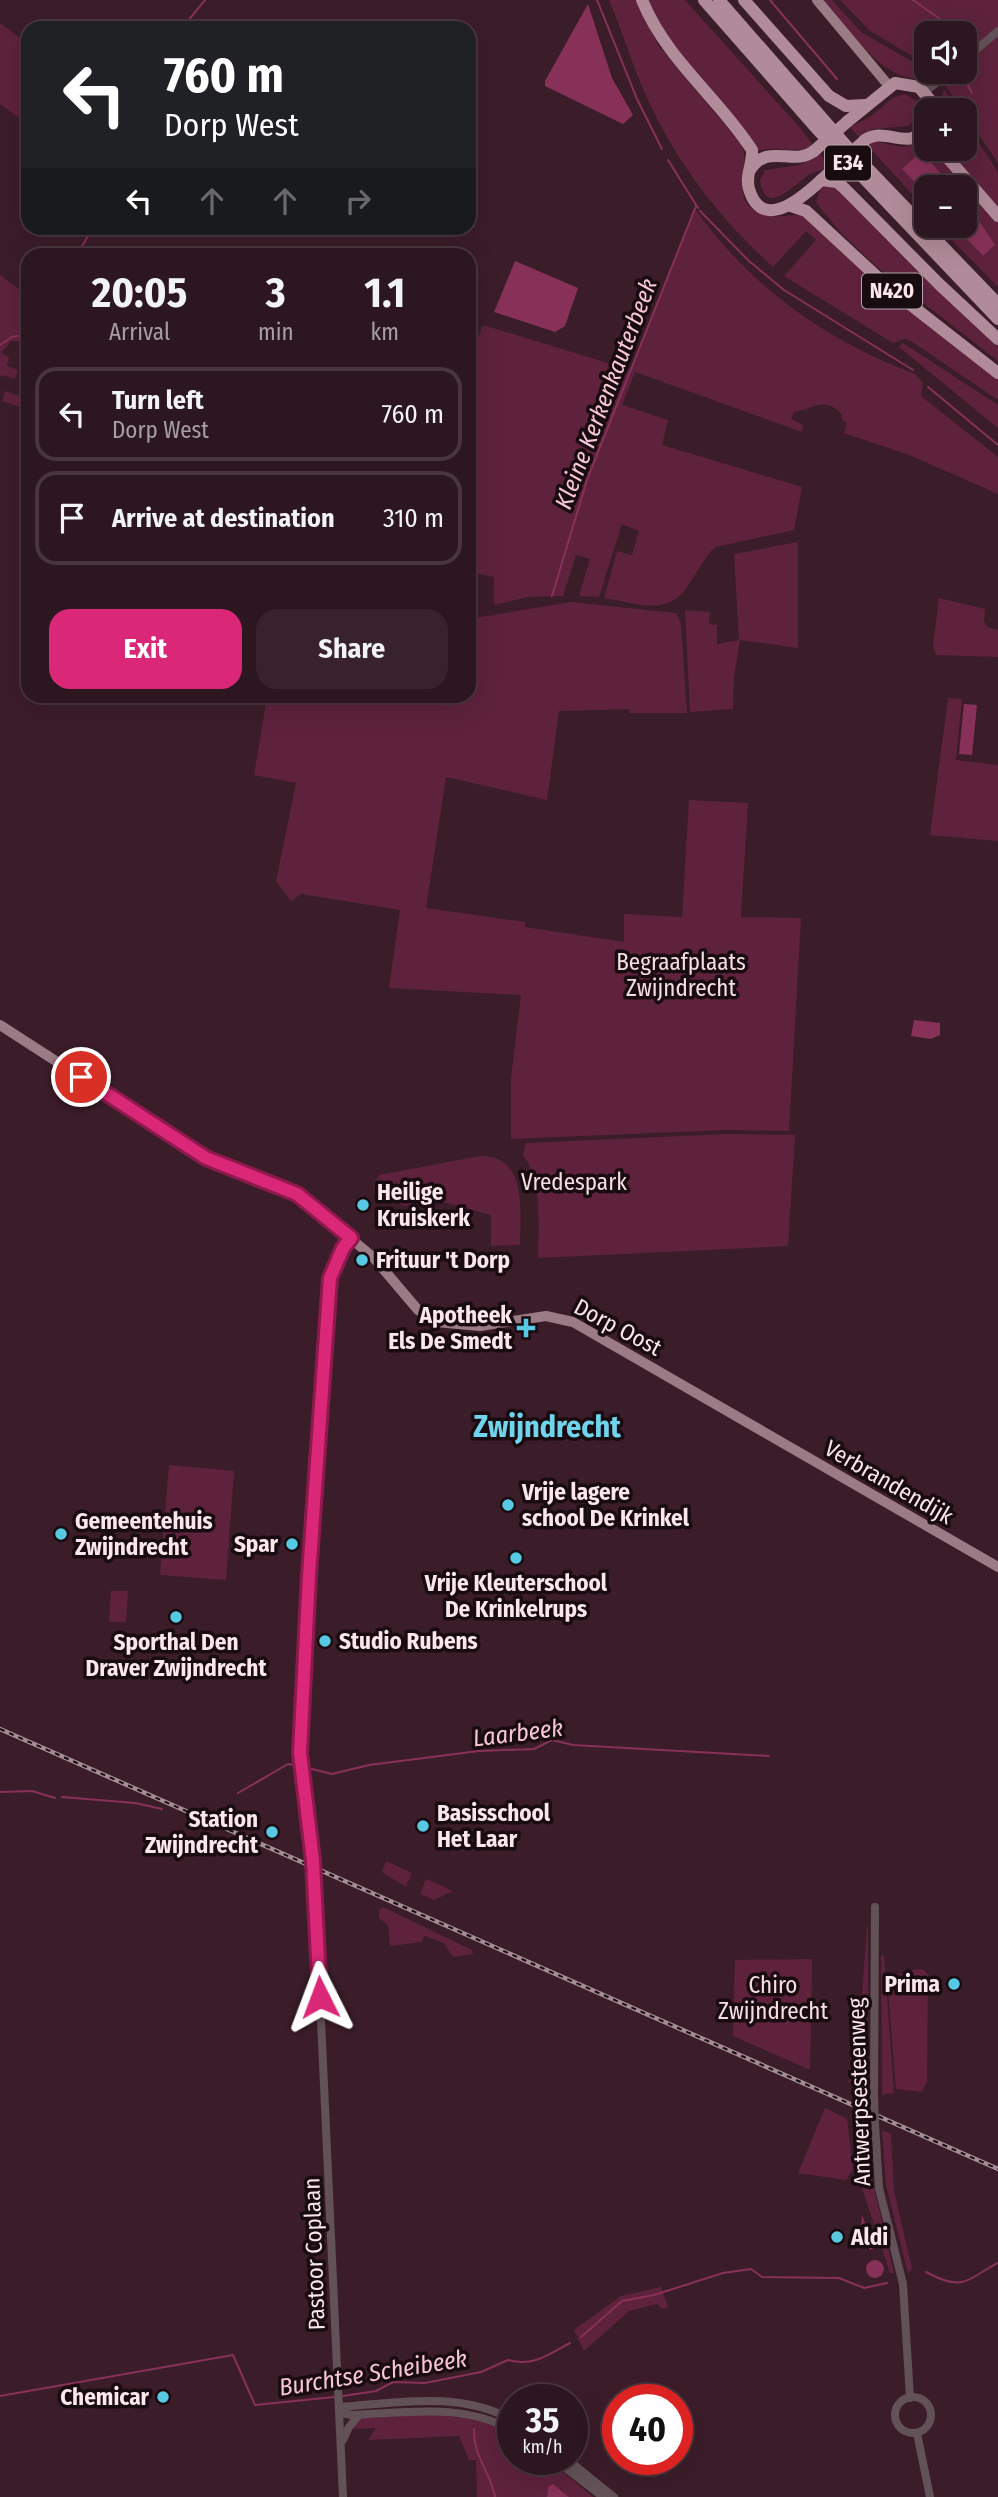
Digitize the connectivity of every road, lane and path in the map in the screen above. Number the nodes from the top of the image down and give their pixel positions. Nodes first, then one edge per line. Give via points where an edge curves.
1 (642, 0) edge
2 (704, 0) edge
3 (719, 0) edge
4 (744, 0) edge
5 (817, 0) edge
6 (998, 31) edge
7 (977, 49) edge
8 (935, 84) edge
9 (889, 86) junction
10 (925, 92) junction
11 (927, 98) edge
12 (865, 105) junction
13 (914, 139) edge
14 (950, 161) edge
15 (750, 170) junction
16 (821, 180) junction
17 (809, 191) junction
18 (791, 206) junction
19 (998, 216) edge
20 (998, 304) edge
21 (998, 319) edge
22 (998, 338) edge
23 (998, 366) edge
24 (998, 373) edge
25 (0, 1025) edge
26 (351, 1238) junction
27 (761, 1430) joint
28 (998, 1567) edge
29 (875, 1907) dead end
30 (909, 2398) junction
31 (340, 2410) junction
32 (497, 2413) edge
33 (359, 2415) junction
34 (497, 2423) edge
35 (916, 2433) junction
36 (342, 2447) junction
37 (575, 2475) edge
38 (587, 2475) edge
39 (343, 2497) edge
40 (603, 2497) edge
41 (614, 2497) edge
42 (930, 2497) edge

1 - 15 highway via 674,58 752,150
2 - 21 highway, E34 via 825,138
3 - 20 highway, E34 via 850,150
4 - 12 highway via 829,96 846,106
5 - 9 main road
6 - 7 street
8 - 10 street
9 - 10 highway via 911,84
9 - 12 highway
10 - 11 highway
12 - 15 highway, bridge via 814,151 797,158 771,154
13 - 16 highway, bridge via 879,134 865,140
14 - 19 highway
15 - 18 highway, N420 via 749,190 760,205 777,210
16 - 17 highway
16 - 22 highway via 844,188
17 - 18 highway
17 - 23 highway, N420 via 812,206 865,260
18 - 24 highway, N420 via 806,211 880,281
25 - 26 main road, Dorp Oost via 206,1158 297,1194
26 - 27 main road, Dorp Oost via 418,1310 436,1322 480,1326 541,1316 561,1318
26 - 31 street, Pastoor Coplaan via 330,1278 301,1766 313,1861
27 - 28 main road, Verbrandendijk
29 - 30 street, Antwerpsesteenweg, bridge via 874,2124 879,2188 904,2296
30 - 35 street via 898,2406 895,2417 903,2430
30 - 35 street via 923,2400 931,2412 929,2426
31 - 32 street via 457,2403
31 - 33 street
31 - 36 street, Pastoor Coplaan
33 - 34 street via 460,2412
33 - 36 street
35 - 42 street
36 - 39 street, Pastoor Coplaan
37 - 40 street
38 - 41 street

